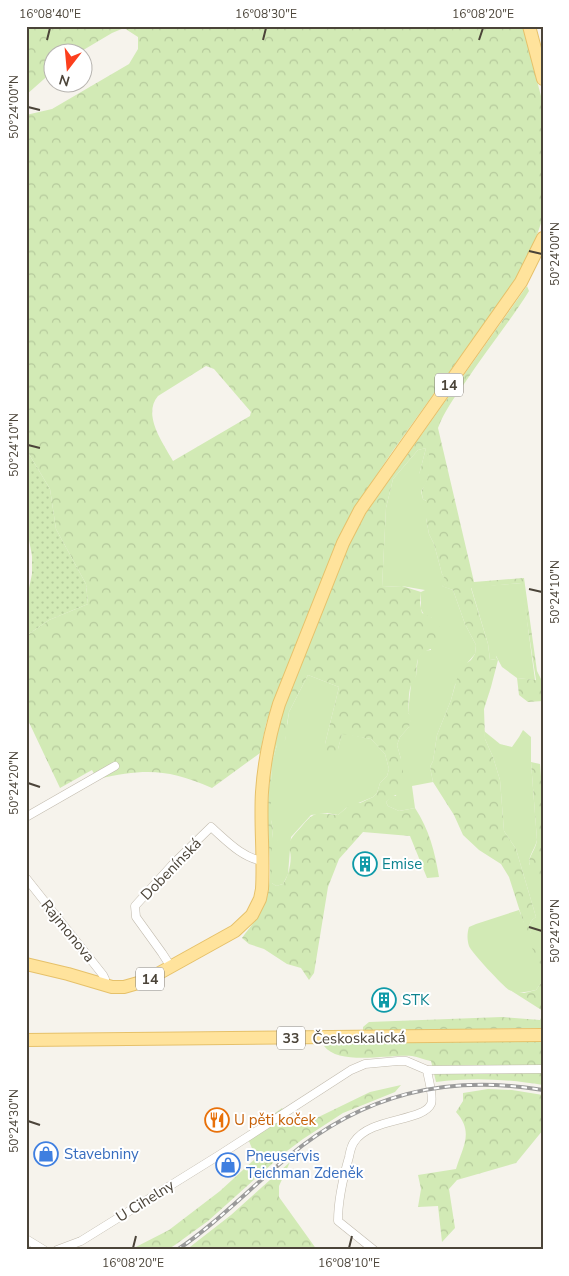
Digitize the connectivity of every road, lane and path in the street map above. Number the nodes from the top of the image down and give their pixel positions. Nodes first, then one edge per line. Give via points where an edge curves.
1 (529, 26) edge
2 (543, 79) edge
3 (543, 238) edge
4 (115, 766) dead end
5 (26, 817) edge
6 (263, 860) junction
7 (26, 878) edge
8 (26, 964) edge
9 (171, 967) junction
10 (105, 986) junction
11 (543, 1035) edge
12 (26, 1040) edge
13 (543, 1069) edge
14 (427, 1070) junction
15 (26, 1239) edge
16 (44, 1250) edge
17 (56, 1250) edge
18 (374, 1250) edge

1 - 2 main road
3 - 6 main road, 14 via 522,282 360,510 343,543 272,726 262,792
4 - 5 street
6 - 9 main road, 14 via 260,900 247,921
6 - 9 street, Dobenínská via 243,854 211,828 135,906 136,917
7 - 10 street, Rajmonova via 103,974
8 - 10 main road, 14
9 - 10 main road, 14 via 146,981 119,987
11 - 12 main road, Českoskalická / 33
13 - 14 street
14 - 17 street, U Cihelny via 406,1061 365,1064 351,1070 80,1241
14 - 18 street via 432,1098 430,1106 423,1112 375,1125 353,1143 338,1202 338,1221
15 - 16 street

